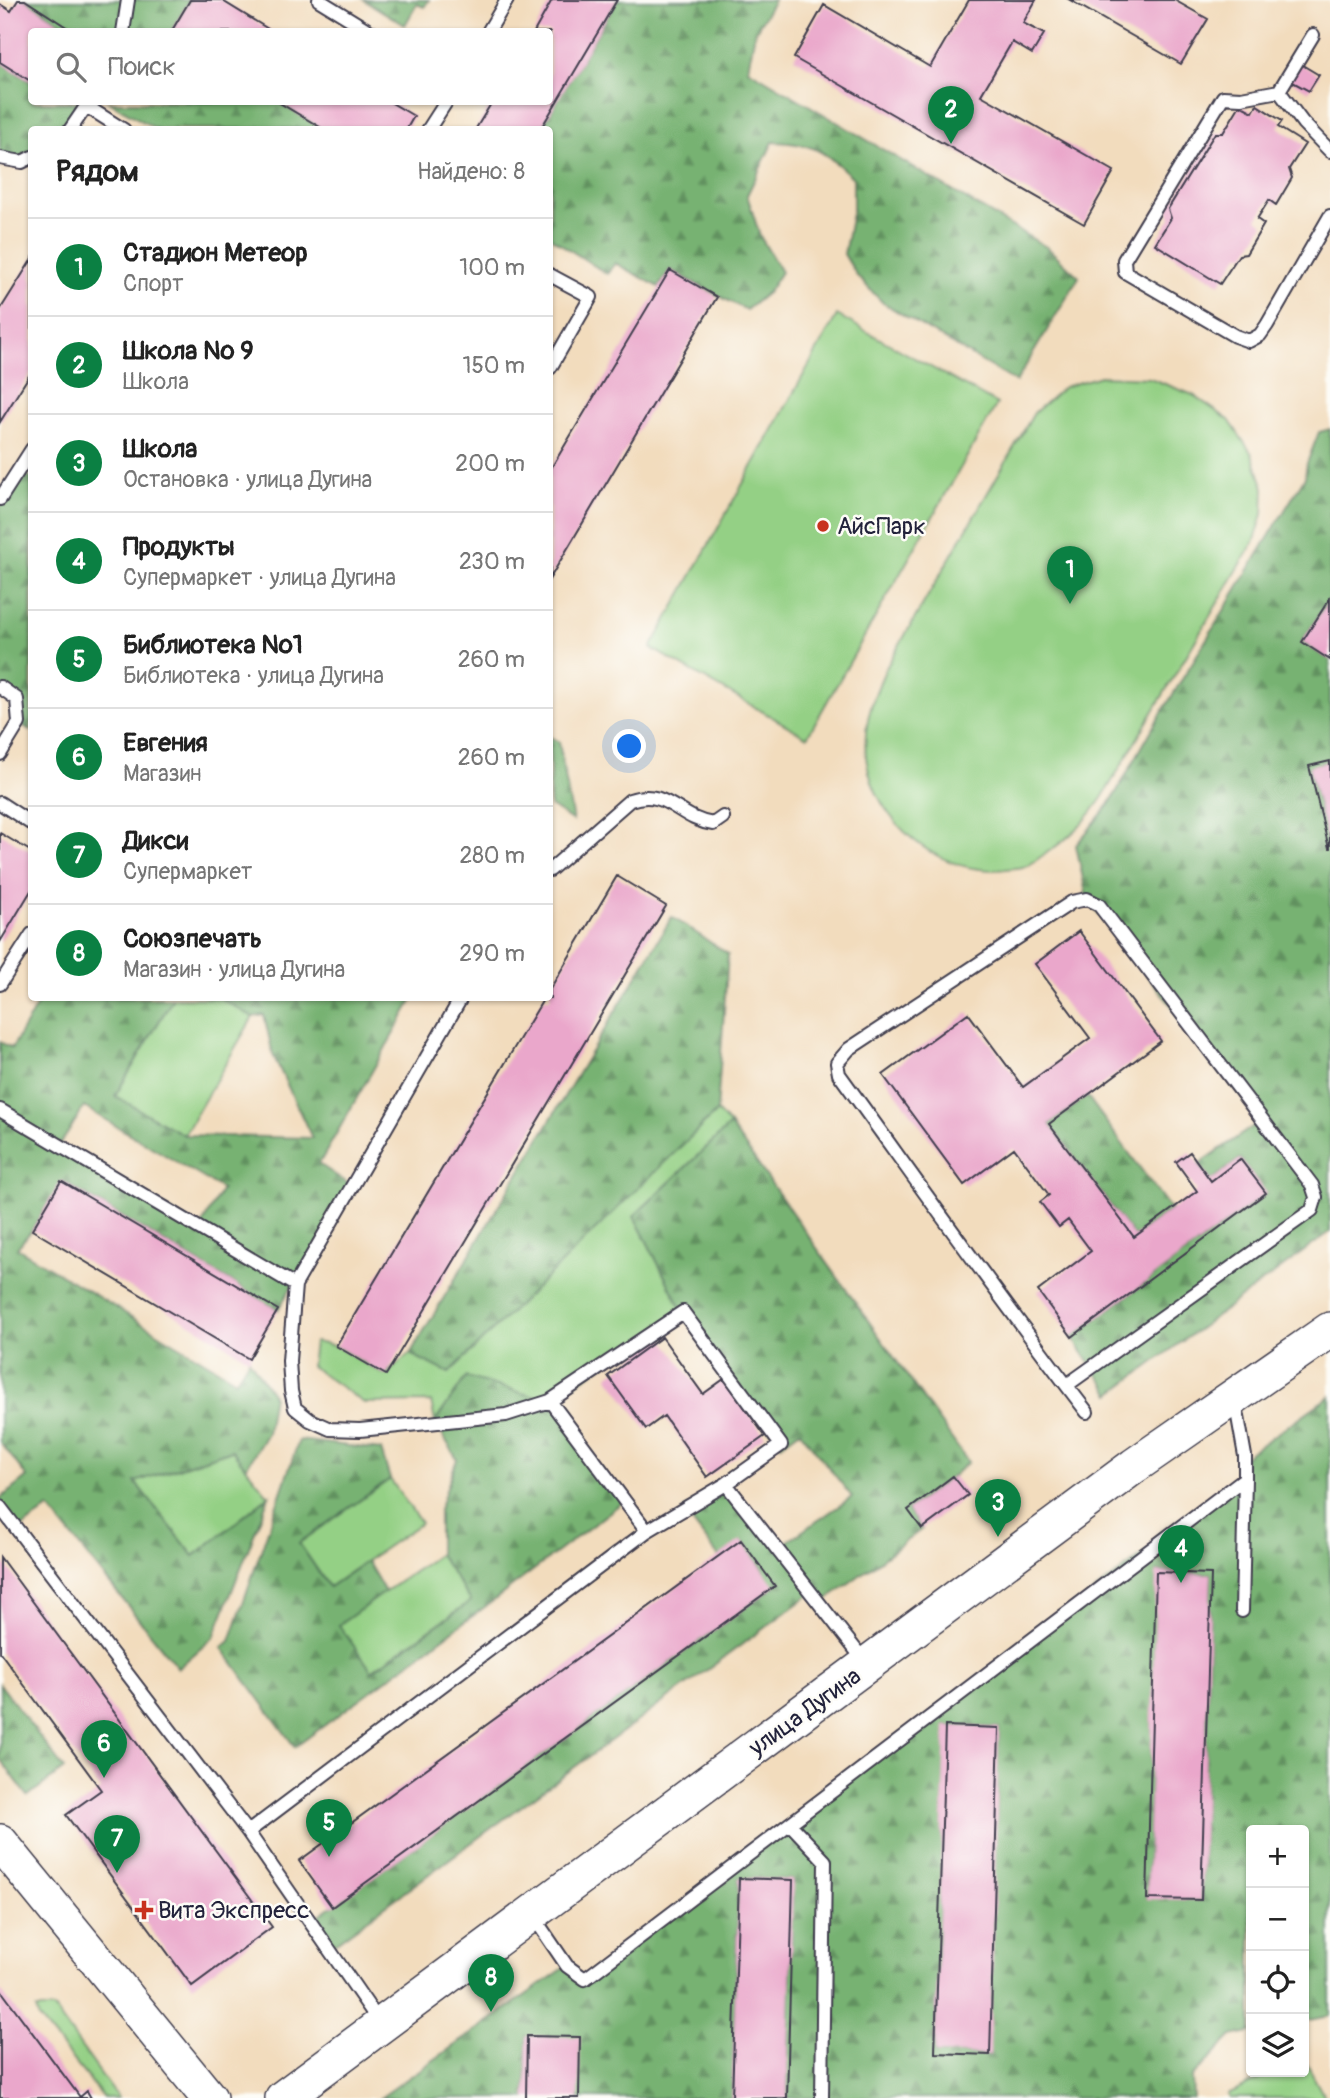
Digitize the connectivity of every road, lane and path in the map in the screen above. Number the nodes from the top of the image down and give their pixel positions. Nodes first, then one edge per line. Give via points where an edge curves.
1 (128, 0) edge
2 (319, 0) edge
3 (507, 0) edge
4 (124, 28) edge
5 (365, 28) edge
6 (490, 28) edge
7 (1313, 35) dead end
8 (1279, 91) junction
9 (87, 105) edge
10 (89, 105) edge
11 (444, 105) edge
12 (73, 126) edge
13 (118, 126) edge
14 (431, 126) edge
15 (1330, 151) edge
16 (0, 158) edge
17 (28, 159) edge
18 (1330, 216) edge
19 (553, 277) edge
20 (553, 363) edge
21 (28, 455) edge
22 (19, 470) junction
23 (28, 476) edge
24 (0, 499) edge
25 (0, 687) edge
26 (0, 754) edge
27 (0, 803) edge
28 (723, 817) dead end
29 (28, 821) edge
30 (553, 867) edge
31 (28, 940) edge
32 (0, 984) edge
33 (459, 1001) edge
34 (0, 1110) edge
35 (295, 1285) junction
36 (1330, 1330) edge
37 (1067, 1385) junction
38 (1235, 1395) junction
39 (550, 1401) junction
40 (1087, 1412) dead end
41 (1245, 1478) junction
42 (726, 1484) junction
43 (0, 1507) edge
44 (647, 1531) junction
45 (1242, 1611) dead end
46 (868, 1665) junction
47 (790, 1824) junction
48 (248, 1832) junction
49 (0, 1842) edge
50 (531, 1913) junction
51 (381, 2024) junction
52 (209, 2098) edge
53 (283, 2098) edge
54 (822, 2098) edge

1 - 4 lane
2 - 5 lane
3 - 6 lane
7 - 8 lane
8 - 15 lane
8 - 18 lane via 1223,97 1124,260 1125,272 1249,341 1267,325
9 - 12 lane
10 - 13 lane
11 - 14 lane
16 - 17 lane
19 - 20 lane via 591,297
21 - 22 lane
22 - 23 lane
22 - 24 lane
25 - 26 lane via 17,699 19,723
27 - 29 lane
28 - 30 lane via 713,824 699,822 644,795 630,800
31 - 32 lane
33 - 35 lane
34 - 35 lane
35 - 39 lane via 290,1391 295,1408 310,1420 330,1429 360,1430 506,1415
36 - 38 main road, улица Дугина
37 - 37 lane via 839,1074 837,1063 849,1049 974,965 1072,902 1087,899 1099,905 1312,1185 1316,1197 1312,1210
37 - 40 lane
38 - 41 lane
38 - 46 main road, улица Дугина
39 - 42 lane via 683,1312 781,1445
39 - 44 lane
41 - 45 lane
41 - 47 lane
42 - 44 lane
42 - 46 lane
43 - 48 lane
44 - 48 lane
46 - 50 main road, улица Дугина
47 - 50 lane via 585,1979 567,1966
47 - 54 lane via 825,1861
48 - 51 lane
49 - 52 main road
50 - 51 main road, улица Дугина
51 - 53 main road, улица Дугина

